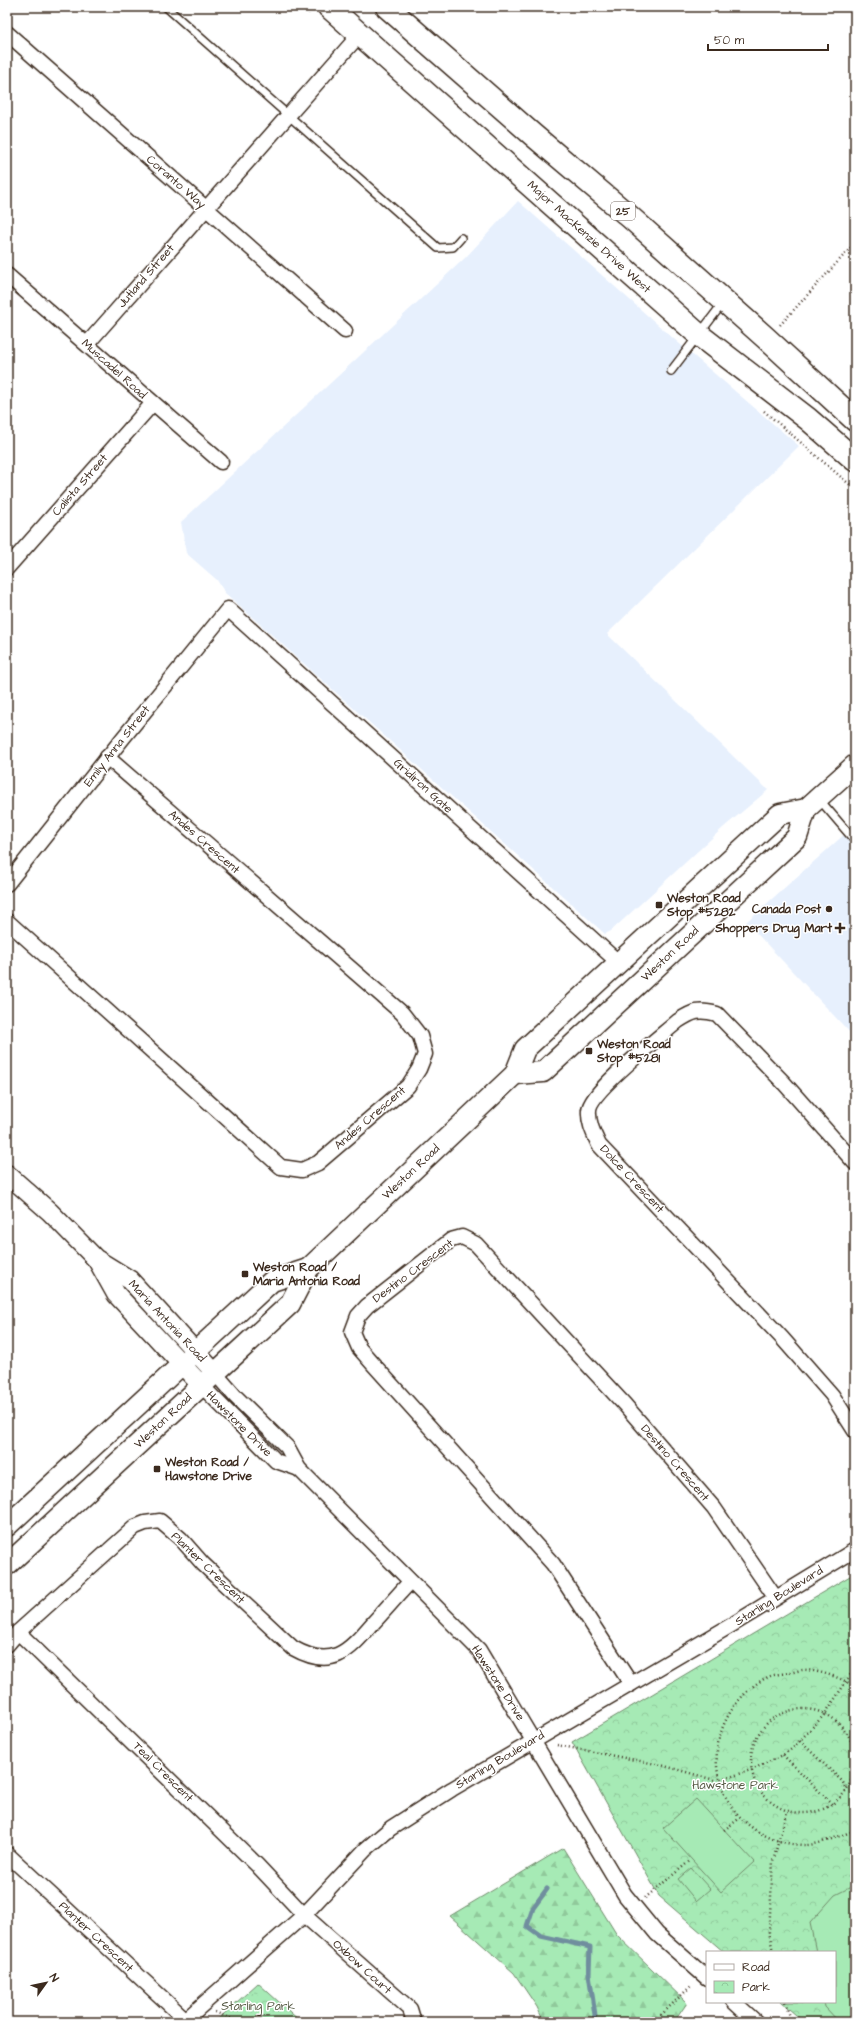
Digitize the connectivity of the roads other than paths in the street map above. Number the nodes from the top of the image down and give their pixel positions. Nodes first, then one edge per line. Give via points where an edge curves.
1 (166, 7) edge
2 (329, 7) edge
3 (387, 7) edge
4 (7, 33) edge
5 (360, 34) junction
6 (289, 116) junction
7 (206, 208) junction
8 (461, 238) dead end
9 (7, 276) edge
10 (724, 302) junction
11 (345, 331) dead end
12 (699, 335) junction
13 (87, 344) junction
14 (671, 370) dead end
15 (153, 403) junction
16 (855, 420) edge
17 (855, 460) edge
18 (221, 462) dead end
19 (7, 568) edge
20 (228, 609) joint
21 (107, 757) junction
22 (855, 764) edge
23 (812, 804) junction
24 (855, 841) edge
25 (7, 884) edge
26 (7, 921) edge
27 (619, 963) junction
28 (515, 1074) junction
29 (855, 1163) edge
30 (9, 1179) edge
31 (308, 1269) junction
32 (189, 1358) junction
33 (208, 1379) junction
34 (855, 1431) edge
35 (299, 1469) junction
36 (7, 1526) edge
37 (855, 1550) edge
38 (7, 1565) edge
39 (410, 1582) junction
40 (775, 1597) junction
41 (18, 1632) junction
42 (7, 1645) edge
43 (631, 1684) junction
44 (534, 1740) junction
45 (7, 1854) edge
46 (304, 1915) junction
47 (705, 1977) edge
48 (735, 2003) edge
49 (185, 2021) edge
50 (414, 2022) edge
51 (756, 2022) edge

1 - 6 lane
2 - 5 main road, Major MacKenzie Drive West
3 - 10 main road, 25 via 630,217
4 - 7 street, Coranto Way
5 - 6 street, Jutland Street
5 - 12 main road, Major MacKenzie Drive West
6 - 7 street, Jutland Street
6 - 8 lane via 438,248 453,247
7 - 11 street, Coranto Way
7 - 13 street, Jutland Street
9 - 13 street, Muscadel Road
10 - 12 lane
10 - 16 main road, 25
12 - 14 lane
12 - 17 main road, Major MacKenzie Drive West via 808,419
13 - 15 street, Muscadel Road
15 - 18 street, Muscadel Road
15 - 19 street, Calista Street
20 - 21 street, Emily Anna Street
20 - 27 street, Gridiron Gate
21 - 25 street, Emily Anna Street
21 - 26 street, Andes Crescent via 402,1013 420,1036 425,1054 420,1069 408,1086 318,1163 302,1170 281,1167
22 - 23 main road, Weston Road
23 - 24 lane
23 - 27 main road, Weston Road via 780,814
23 - 28 main road, Weston Road via 797,837 543,1072
27 - 28 main road, Weston Road via 525,1050
28 - 31 main road, Weston Road
29 - 34 street, Dolce Crescent via 784,1083 717,1014 702,1010 678,1021 599,1091 588,1109 590,1126 599,1145 782,1338 832,1395
30 - 32 street, Maria Antonia Road via 96,1259 130,1280
31 - 32 main road, Weston Road via 272,1282
31 - 33 main road, Weston Road via 290,1304
32 - 33 street, Maria Antonia Road
32 - 36 main road, Weston Road
33 - 35 street, Hawstone Drive via 287,1447
33 - 35 street, Hawstone Drive via 276,1461
33 - 38 main road, Weston Road
35 - 39 street, Hawstone Drive
37 - 40 street, Starling Boulevard
39 - 41 street, Planter Crescent via 355,1645 339,1655 308,1657 293,1648 160,1521 135,1527
39 - 44 street, Hawstone Drive via 479,1650
40 - 43 street, Starling Boulevard
40 - 43 street, Destino Crescent via 714,1508 625,1405 476,1244 462,1237 451,1240 367,1306 358,1316 352,1332 359,1348 554,1564
41 - 42 street, Planter Crescent
41 - 46 street, Teal Crescent via 257,1865
43 - 44 street, Starling Boulevard
44 - 46 street, Starling Boulevard via 391,1828 366,1849
44 - 47 street, Hawstone Drive via 625,1895 657,1934
45 - 49 street, Planter Crescent
46 - 49 street, Starling Boulevard
46 - 50 street, Oxbow Court via 410,2009
48 - 51 street

